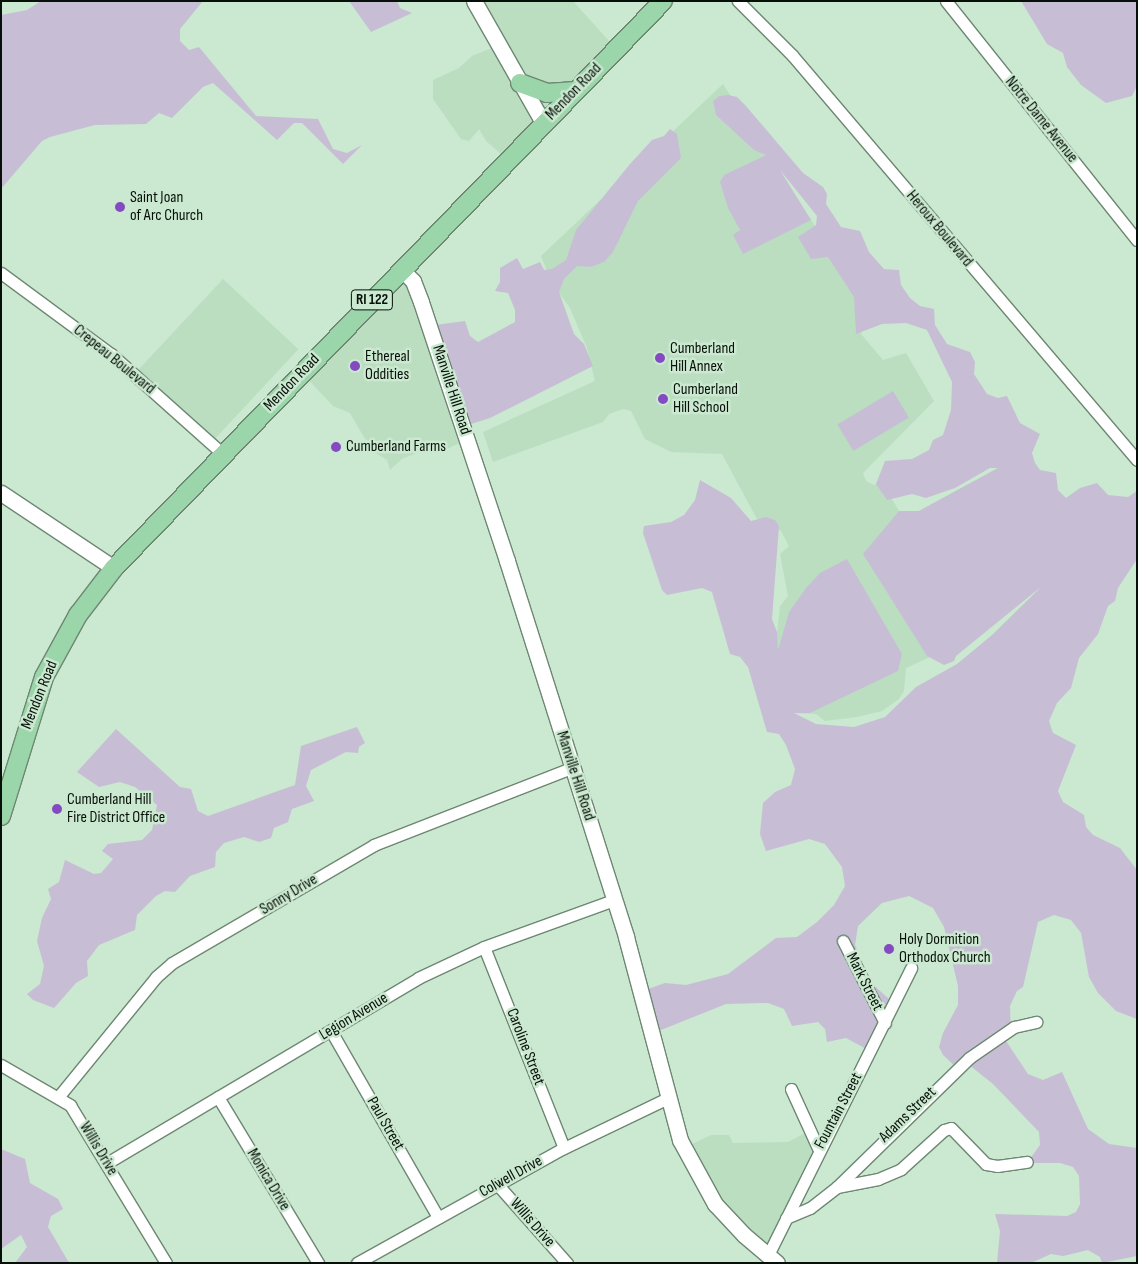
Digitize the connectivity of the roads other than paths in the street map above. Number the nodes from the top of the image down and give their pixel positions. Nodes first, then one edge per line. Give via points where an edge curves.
1 (474, 1) edge
2 (663, 1) edge
3 (738, 1) edge
4 (946, 1) edge
5 (520, 83) junction
6 (575, 91) junction
7 (544, 124) junction
8 (1137, 240) edge
9 (401, 269) junction
10 (1, 273) edge
11 (223, 454) junction
12 (1137, 460) edge
13 (1, 493) edge
14 (114, 568) junction
15 (572, 768) junction
16 (1, 816) edge
17 (614, 900) junction
18 (843, 941) dead end
19 (484, 947) junction
20 (911, 968) dead end
21 (1036, 1022) dead end
22 (886, 1023) junction
23 (331, 1031) junction
24 (1, 1065) edge
25 (791, 1089) dead end
26 (59, 1096) junction
27 (218, 1097) junction
28 (668, 1098) junction
29 (564, 1148) junction
30 (818, 1148) junction
31 (1027, 1162) dead end
32 (107, 1163) junction
33 (497, 1184) junction
34 (837, 1187) junction
35 (438, 1218) junction
36 (786, 1218) junction
37 (772, 1259) edge
38 (166, 1263) edge
39 (318, 1263) edge
40 (357, 1263) edge
41 (567, 1263) edge

1 - 5 main road
2 - 6 main road, Mendon Road / RI 122
3 - 12 street, Heroux Boulevard via 792,55
4 - 8 street, Notre Dame Avenue
5 - 6 main road via 547,93
5 - 7 main road
6 - 7 main road, Mendon Road / RI 122
7 - 9 main road, Mendon Road / RI 122
9 - 11 main road, Mendon Road / RI 122
9 - 15 main road, Manville Hill Road via 412,281 433,336
10 - 11 street, Crepeau Boulevard via 111,354
11 - 14 main road, Mendon Road / RI 122
13 - 14 main road
14 - 16 main road, Mendon Road / RI 122 via 78,615 44,677
15 - 17 main road, Manville Hill Road
15 - 26 street, Sonny Drive via 374,845 172,963 156,977
17 - 19 street, Legion Avenue
17 - 28 main road, Manville Hill Road
18 - 22 street, Mark Street
19 - 23 street, Legion Avenue via 418,978
19 - 29 street, Caroline Street
20 - 22 street, Fountain Street
21 - 34 street, Adams Street via 1014,1027 969,1058
22 - 30 street, Fountain Street
23 - 27 street, Legion Avenue
23 - 35 street, Paul Street
24 - 26 street, Willis Drive
25 - 30 street
26 - 32 street, Willis Drive via 81,1119
27 - 32 street, Legion Avenue
27 - 39 street, Monica Drive
28 - 29 street, Colwell Drive
28 - 37 main road, Manville Hill Road via 680,1140 716,1204
29 - 33 street, Colwell Drive
30 - 36 street, Fountain Street
31 - 34 street via 997,1166 986,1164 951,1128 944,1130 901,1169 878,1179
32 - 38 street, Willis Drive
33 - 35 street, Colwell Drive
33 - 41 street, Willis Drive
34 - 36 street, Adams Street via 810,1208
35 - 40 street, Colwell Drive
36 - 37 street, Fountain Street

